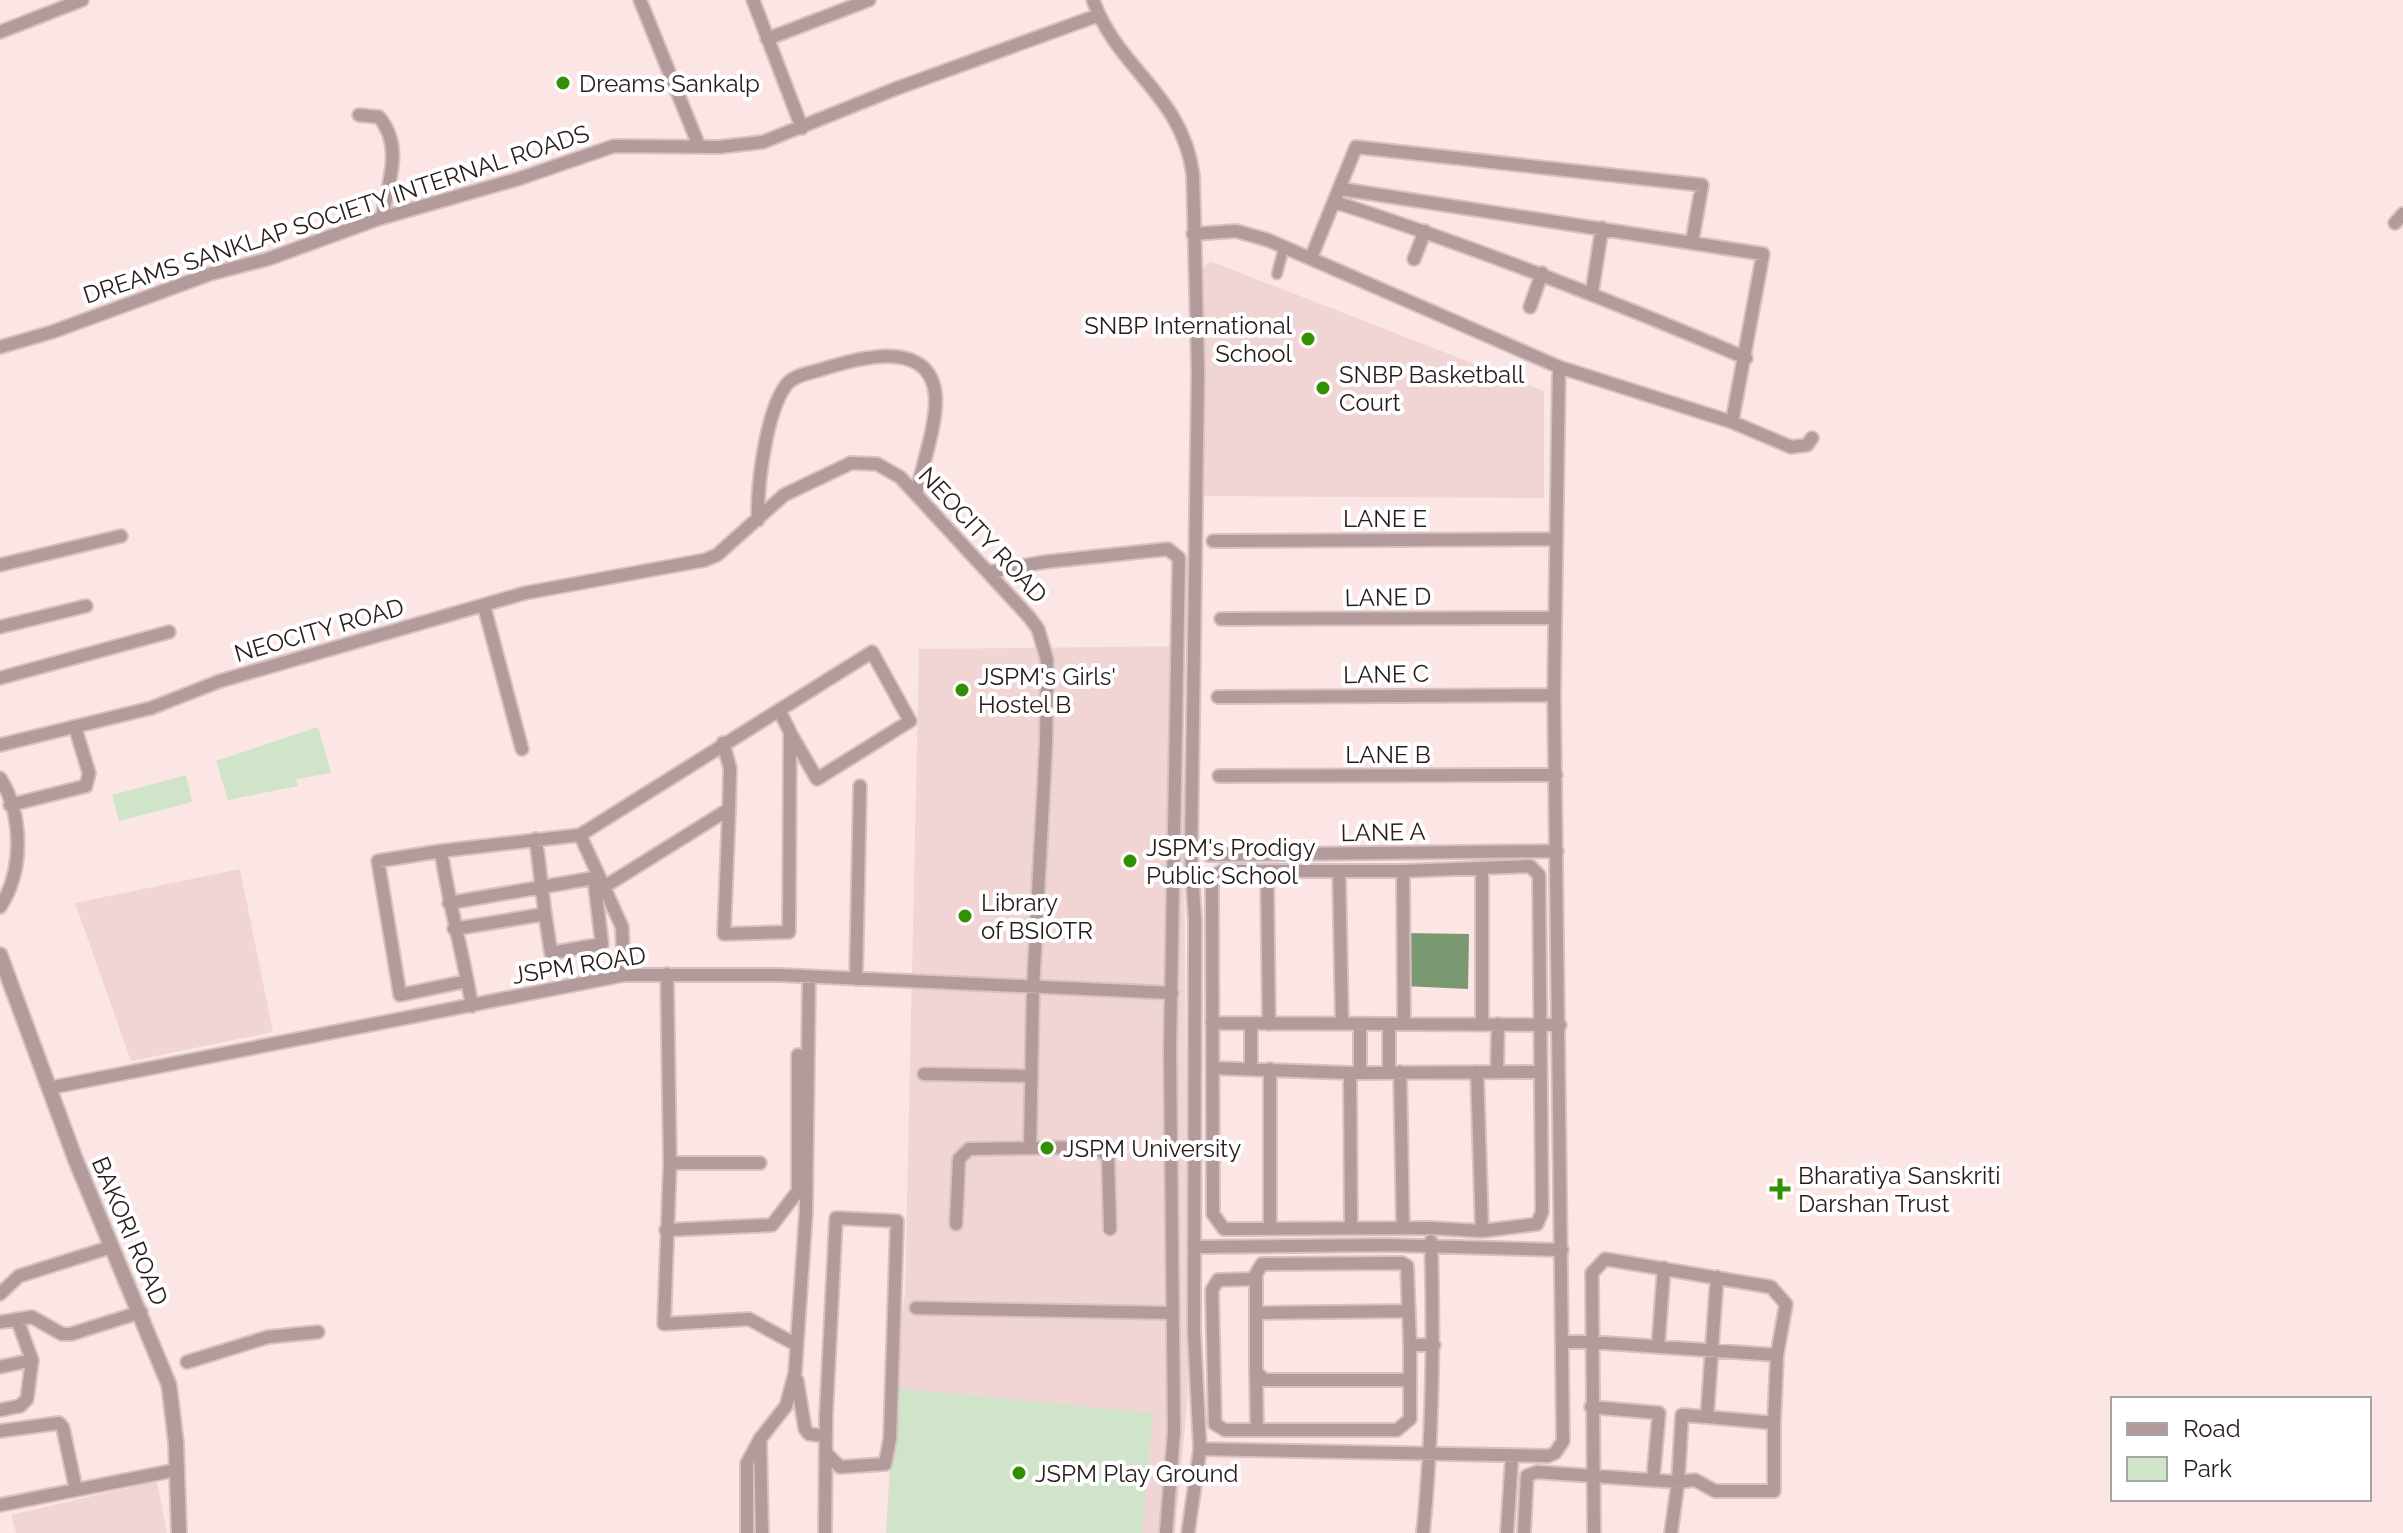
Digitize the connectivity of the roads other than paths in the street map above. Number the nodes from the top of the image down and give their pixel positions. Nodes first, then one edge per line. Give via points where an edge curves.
1 (82, 0) edge
2 (640, 0) edge
3 (753, 0) edge
4 (869, 0) edge
5 (1093, 0) edge
6 (1099, 15) junction
7 (0, 32) edge
8 (767, 39) junction
9 (359, 115) dead end
10 (802, 128) junction
11 (699, 146) junction
12 (1341, 189) junction
13 (1335, 202) junction
14 (382, 218) junction
15 (1602, 228) junction
16 (1425, 231) junction
17 (1193, 234) junction
18 (1692, 242) junction
19 (1284, 247) junction
20 (1311, 258) junction
21 (1414, 259) dead end
22 (1542, 273) junction
23 (1277, 274) dead end
24 (1592, 292) junction
25 (1530, 307) dead end
26 (0, 347) edge
27 (1746, 358) junction
28 (1559, 367) junction
29 (1732, 422) junction
30 (1812, 438) dead end
31 (916, 494) junction
32 (758, 520) junction
33 (121, 536) dead end
34 (1556, 539) junction
35 (1213, 541) dead end
36 (0, 565) edge
37 (990, 572) junction
38 (86, 606) dead end
39 (484, 606) junction
40 (1555, 618) junction
41 (1221, 619) dead end
42 (0, 627) edge
43 (169, 632) dead end
44 (0, 678) edge
45 (1554, 695) junction
46 (1218, 697) dead end
47 (779, 710) junction
48 (75, 727) junction
49 (790, 732) junction
50 (723, 743) junction
51 (0, 745) edge
52 (522, 749) dead end
53 (1556, 775) junction
54 (1219, 776) dead end
55 (0, 778) edge
56 (860, 786) dead end
57 (10, 805) junction
58 (729, 809) junction
59 (580, 835) junction
60 (536, 839) junction
61 (441, 851) junction
62 (1557, 851) junction
63 (1209, 855) dead end
64 (1482, 868) junction
65 (1403, 871) junction
66 (1267, 872) junction
67 (1339, 872) junction
68 (599, 880) junction
69 (543, 886) junction
70 (449, 903) junction
71 (0, 907) edge
72 (545, 914) junction
73 (454, 929) junction
74 (0, 955) edge
75 (667, 974) junction
76 (624, 975) junction
77 (809, 977) junction
78 (856, 979) junction
79 (467, 981) junction
80 (1033, 989) junction
81 (1172, 993) junction
82 (472, 1006) junction
83 (1212, 1023) junction
84 (1251, 1024) junction
85 (1269, 1024) junction
86 (1342, 1024) junction
87 (1360, 1024) junction
88 (1389, 1024) junction
89 (1404, 1024) junction
90 (1482, 1024) junction
91 (1498, 1024) junction
92 (1539, 1024) junction
93 (1560, 1025) junction
94 (1194, 1047) junction
95 (1213, 1048) junction
96 (798, 1055) dead end
97 (1213, 1068) junction
98 (1251, 1069) junction
99 (1270, 1069) junction
100 (1497, 1070) junction
101 (1394, 1072) junction
102 (1477, 1072) junction
103 (1539, 1072) junction
104 (1355, 1073) junction
105 (924, 1074) dead end
106 (1031, 1076) junction
107 (49, 1088) junction
108 (1030, 1148) junction
109 (670, 1163) junction
110 (760, 1163) dead end
111 (956, 1224) dead end
112 (1351, 1227) junction
113 (1270, 1228) junction
114 (1309, 1228) junction
115 (1403, 1228) junction
116 (1430, 1228) junction
117 (1110, 1229) dead end
118 (666, 1230) junction
119 (1482, 1231) junction
120 (1431, 1246) junction
121 (111, 1247) junction
122 (1194, 1247) junction
123 (1310, 1247) junction
124 (1562, 1250) junction
125 (1664, 1268) junction
126 (1256, 1276) junction
127 (1717, 1277) junction
128 (0, 1294) edge
129 (916, 1308) dead end
130 (1409, 1311) junction
131 (141, 1312) junction
132 (1173, 1313) junction
133 (1256, 1313) junction
134 (17, 1319) junction
135 (0, 1322) edge
136 (318, 1332) dead end
137 (1563, 1342) junction
138 (1590, 1342) junction
139 (795, 1344) junction
140 (1410, 1345) junction
141 (1434, 1345) junction
142 (1658, 1347) junction
143 (1711, 1351) junction
144 (1777, 1355) junction
145 (32, 1360) junction
146 (187, 1362) dead end
147 (0, 1367) edge
148 (1256, 1372) junction
149 (795, 1373) junction
150 (1410, 1380) junction
151 (1591, 1407) junction
152 (0, 1410) edge
153 (1659, 1413) junction
154 (1682, 1415) junction
155 (1707, 1417) junction
156 (1774, 1423) junction
157 (1257, 1430) junction
158 (0, 1431) edge
159 (825, 1436) junction
160 (760, 1439) junction
161 (1200, 1449) junction
162 (826, 1453) junction
163 (1431, 1455) junction
164 (1512, 1456) junction
165 (176, 1470) junction
166 (1595, 1474) junction
167 (1653, 1480) junction
168 (1678, 1482) junction
169 (76, 1490) junction
170 (0, 1505) edge
171 (179, 1533) edge
172 (747, 1533) edge
173 (762, 1533) edge
174 (825, 1533) edge
175 (1166, 1533) edge
176 (1188, 1533) edge
177 (1423, 1533) edge
178 (1507, 1533) edge
179 (1524, 1533) edge
180 (1594, 1533) edge
181 (1671, 1533) edge

1 - 7 street
2 - 11 street
3 - 8 street
4 - 8 street
5 - 6 street
6 - 10 street, DREAMS SANKLAP SOCIETY INTERNAL ROADS
6 - 17 street via 1168,106 1186,139 1193,175
8 - 10 street
9 - 14 street via 379,117 395,150
10 - 11 street, DREAMS SANKLAP SOCIETY INTERNAL ROADS via 763,142
11 - 14 street, DREAMS SANKLAP SOCIETY INTERNAL ROADS via 614,146
12 - 13 street
12 - 15 street
12 - 18 street via 1356,147 1702,185
13 - 16 street
13 - 20 street
14 - 26 street, DREAMS SANKLAP SOCIETY INTERNAL ROADS
15 - 18 street
15 - 24 street
16 - 21 street
16 - 22 street
17 - 19 street via 1236,231
17 - 94 street via 1198,371 1191,855
18 - 27 street via 1763,254
19 - 20 street
19 - 23 street
20 - 28 street
22 - 24 street
22 - 25 street
24 - 27 street
27 - 29 street
28 - 29 street
28 - 34 street
29 - 30 street via 1791,447 1807,445
31 - 32 street, NEOCITY ROAD via 889,468 851,463 784,495
31 - 32 street via 935,404 932,381 910,360 873,356 798,377 785,386 759,471
31 - 37 street, NEOCITY ROAD
32 - 39 street, NEOCITY ROAD via 705,560 525,593
33 - 36 street
34 - 35 street, LANE E
34 - 40 street
37 - 80 street, NEOCITY ROAD via 1038,629 1047,660
37 - 81 street via 1168,549 1179,558
38 - 42 street
39 - 48 street, NEOCITY ROAD
39 - 52 street
40 - 41 street, LANE D
40 - 45 street
43 - 44 street
45 - 46 street, LANE C
45 - 53 street
47 - 49 street
47 - 49 street via 872,652 910,721 817,779
47 - 50 street
48 - 51 street, NEOCITY ROAD
48 - 57 street via 89,773 86,786
49 - 58 street via 789,932 724,934
50 - 58 street via 730,768
50 - 59 street
53 - 54 street, LANE B
53 - 62 street
55 - 57 street
56 - 78 street
57 - 71 street via 18,871
58 - 68 street
59 - 60 street
59 - 68 street
60 - 61 street
60 - 69 street
61 - 70 street
61 - 79 street via 378,861 400,995
62 - 63 street, LANE A
62 - 93 street
64 - 65 street
64 - 90 street
64 - 92 street via 1537,869
65 - 67 street
65 - 89 street
66 - 67 street
66 - 83 street via 1222,871 1210,882
66 - 85 street
67 - 86 street
68 - 69 street
68 - 72 street via 602,944 551,953
68 - 76 street via 622,927
69 - 70 street
69 - 72 street
70 - 73 street
72 - 73 street
73 - 79 street
74 - 107 street, BAKORI ROAD
75 - 76 street, JSPM ROAD
75 - 77 street, JSPM ROAD
75 - 109 street
76 - 82 street, JSPM ROAD
77 - 78 street, JSPM ROAD
77 - 139 street via 806,1212
78 - 80 street, JSPM ROAD
79 - 82 street
80 - 81 street, JSPM ROAD
80 - 106 street, NEOCITY ROAD
81 - 132 street
82 - 107 street, JSPM ROAD
83 - 84 street
83 - 95 street
84 - 85 street
84 - 98 street
85 - 86 street
86 - 87 street
87 - 88 street
87 - 104 street
88 - 89 street
88 - 101 street
89 - 90 street
90 - 91 street
91 - 92 street
91 - 100 street
92 - 93 street
92 - 103 street
93 - 124 street
94 - 95 street
94 - 122 street
95 - 97 street
96 - 118 street via 798,1191 772,1225
97 - 98 street
97 - 113 street via 1214,1221 1224,1229
98 - 99 street
99 - 104 street
99 - 113 street
100 - 102 street
100 - 103 street
101 - 102 street
101 - 104 street
101 - 115 street
102 - 119 street
103 - 119 street via 1540,1219 1532,1226
104 - 112 street
105 - 106 street
106 - 108 street, NEOCITY ROAD
107 - 121 street, BAKORI ROAD
108 - 111 street via 963,1152
108 - 117 street via 1106,1151
109 - 110 street
109 - 118 street
112 - 114 street
112 - 115 street
113 - 114 street
114 - 123 street
115 - 116 street
116 - 119 street
116 - 120 street
118 - 139 street via 664,1324 749,1319
120 - 123 street
120 - 124 street
120 - 141 street
121 - 128 street via 19,1276
121 - 131 street, BAKORI ROAD
122 - 123 street
122 - 161 street
124 - 137 street
125 - 127 street
125 - 138 street via 1605,1259 1592,1273
125 - 142 street
126 - 130 street via 1262,1264 1402,1263 1407,1266
126 - 133 street
126 - 157 street via 1218,1280 1212,1304 1213,1418 1218,1429
127 - 143 street
127 - 144 street via 1771,1287 1786,1304
129 - 132 street
130 - 133 street
130 - 140 street
131 - 134 street via 71,1334 32,1317
131 - 165 street, BAKORI ROAD via 169,1385
132 - 175 street via 1174,1431
133 - 148 street
134 - 135 street
134 - 145 street
136 - 146 street via 268,1337
137 - 138 street
137 - 164 street via 1563,1441 1548,1456
138 - 142 street
138 - 151 street
139 - 149 street
140 - 141 street
140 - 150 street
141 - 163 street
142 - 143 street
143 - 144 street
143 - 155 street
144 - 156 street
145 - 147 street
145 - 152 street via 25,1403
148 - 150 street via 1270,1381
148 - 157 street
149 - 159 street via 805,1429
149 - 160 street via 786,1406
150 - 157 street via 1410,1419 1397,1430
151 - 153 street
151 - 166 street
153 - 154 street
153 - 167 street
154 - 155 street
154 - 168 street
155 - 156 street
156 - 168 street via 1774,1491 1715,1491 1695,1480
158 - 169 street via 59,1423
159 - 162 street
159 - 162 street via 836,1218 897,1221 885,1464 840,1467
160 - 172 street via 747,1463
160 - 173 street
161 - 163 street
161 - 176 street
162 - 174 street
163 - 164 street
163 - 177 street
164 - 178 street
165 - 169 street
165 - 171 street, BAKORI ROAD
166 - 167 street
166 - 179 street via 1527,1476
166 - 180 street
167 - 168 street
168 - 181 street
169 - 170 street

